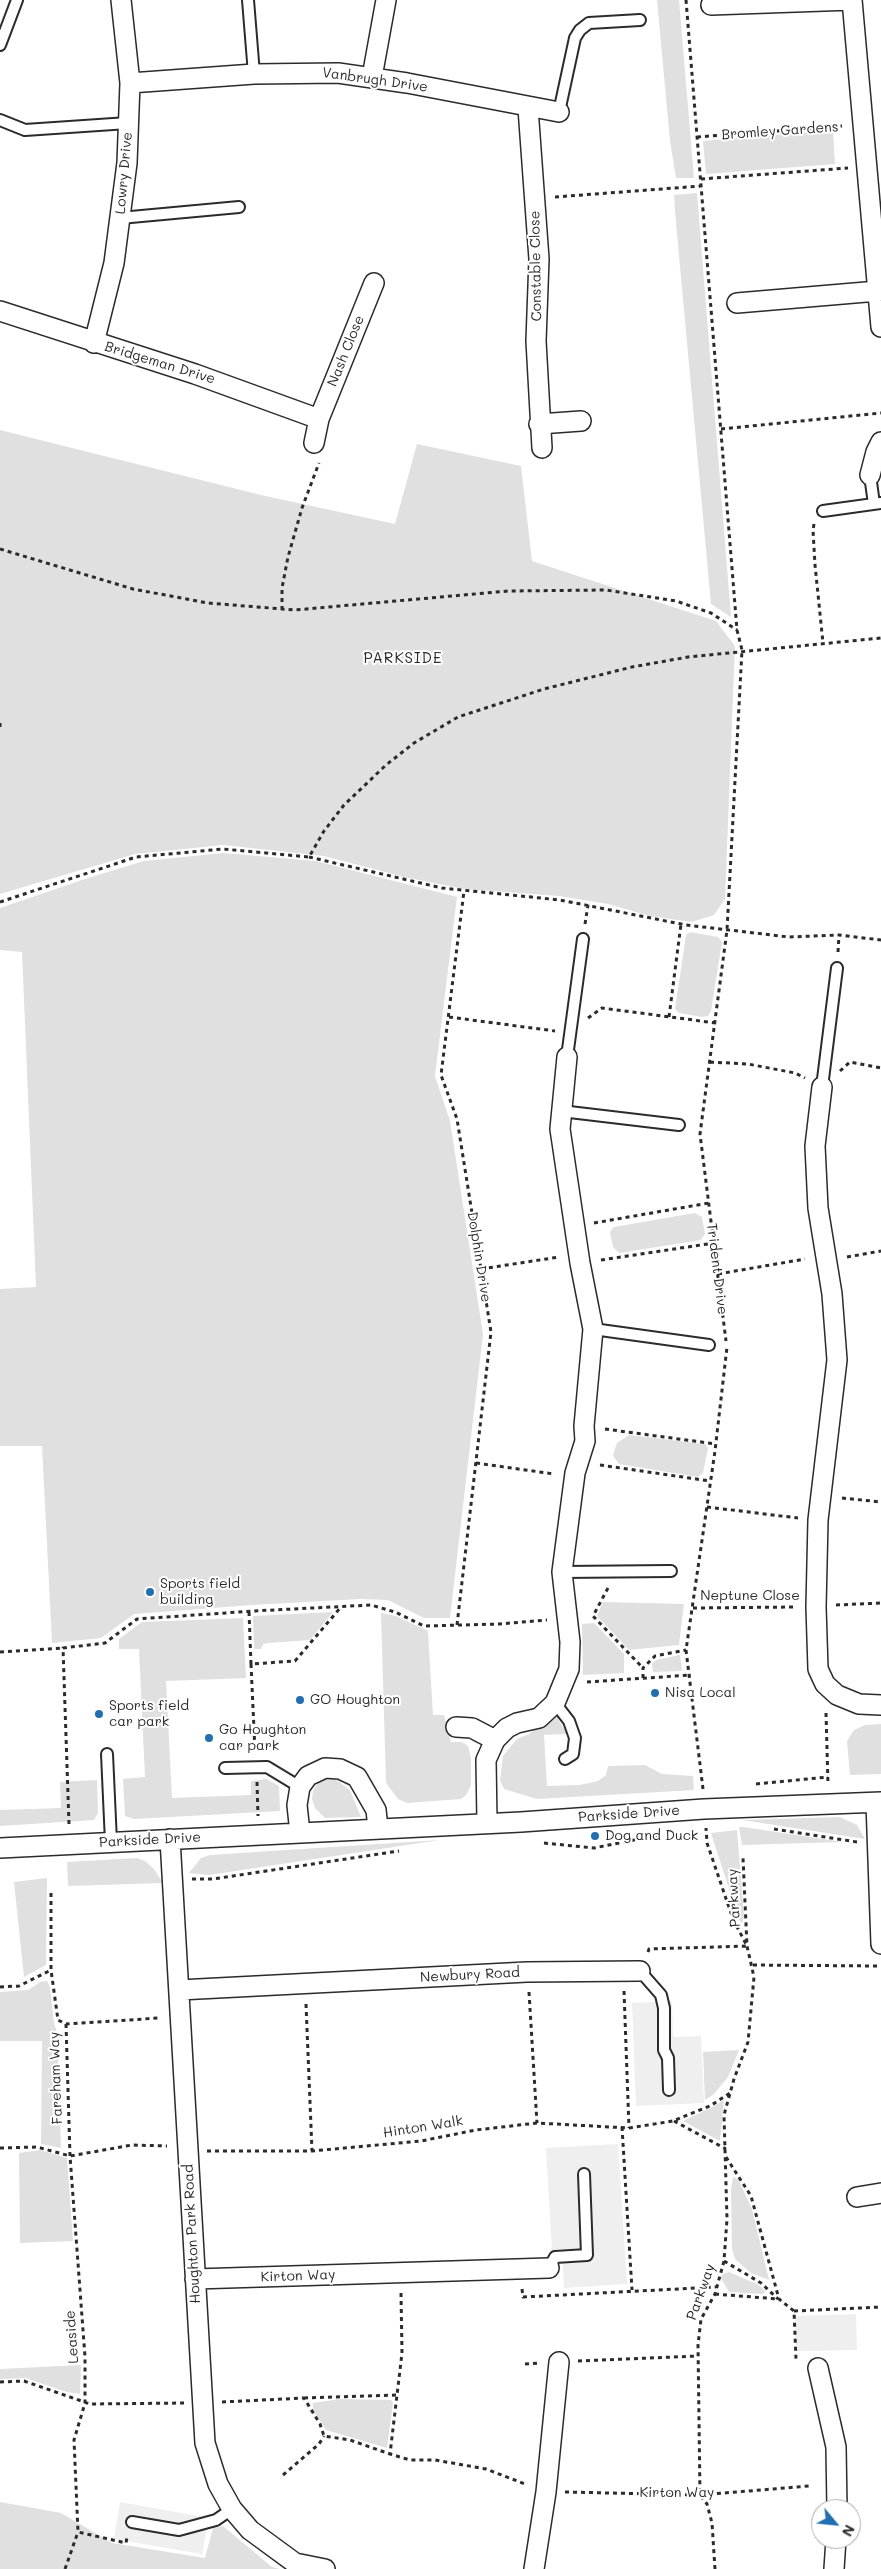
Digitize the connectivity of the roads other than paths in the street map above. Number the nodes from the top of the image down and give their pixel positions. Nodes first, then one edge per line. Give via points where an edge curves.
1 (17, 0) edge
2 (121, 0) edge
3 (248, 0) edge
4 (386, 0) edge
5 (852, 0) edge
6 (711, 5) dead end
7 (640, 20) dead end
8 (0, 45) edge
9 (254, 74) junction
10 (372, 77) junction
11 (130, 83) junction
12 (528, 108) junction
13 (559, 112) joint
14 (0, 120) edge
15 (128, 123) junction
16 (239, 207) dead end
17 (120, 218) junction
18 (374, 283) dead end
19 (878, 291) junction
20 (737, 303) dead end
21 (0, 311) edge
22 (881, 327) edge
23 (94, 343) junction
24 (319, 418) junction
25 (581, 421) dead end
26 (539, 424) junction
27 (881, 442) edge
28 (314, 443) road end
29 (542, 448) dead end
30 (870, 475) joint
31 (878, 503) edge
32 (823, 511) road end
33 (583, 939) dead end
34 (837, 968) dead end
35 (567, 1057) joint
36 (822, 1087) joint
37 (561, 1111) junction
38 (679, 1126) dead end
39 (593, 1329) junction
40 (709, 1345) dead end
41 (671, 1570) dead end
42 (562, 1572) junction
43 (555, 1702) junction
44 (881, 1705) edge
45 (456, 1727) dead end
46 (495, 1740) junction
47 (107, 1754) dead end
48 (565, 1759) dead end
49 (225, 1768) dead end
50 (300, 1787) junction
51 (879, 1803) edge
52 (487, 1822) junction
53 (378, 1828) junction
54 (300, 1833) junction
55 (170, 1839) junction
56 (111, 1842) junction
57 (0, 1848) edge
58 (881, 1944) edge
59 (631, 1971) joint
60 (179, 1990) junction
61 (669, 2090) dead end
62 (584, 2174) dead end
63 (881, 2193) edge
64 (857, 2197) dead end
65 (549, 2268) joint
66 (194, 2279) junction
67 (559, 2362) road end
68 (818, 2368) road end
69 (837, 2499) edge
70 (232, 2508) junction
71 (132, 2522) road end
72 (835, 2549) edge
73 (325, 2569) edge
74 (534, 2569) edge
75 (834, 2569) edge

1 - 8 lane
2 - 11 street, Lowry Drive
3 - 9 lane
4 - 10 street
5 - 6 street
5 - 19 street
7 - 13 lane via 589,23 580,30 575,38
9 - 10 street, Vanbrugh Drive via 329,73
9 - 11 street, Vanbrugh Drive
10 - 12 street, Vanbrugh Drive
11 - 15 street, Lowry Drive
12 - 13 street, Vanbrugh Drive
12 - 26 street, Constable Close via 539,259 536,341
14 - 15 lane via 25,130
15 - 17 street, Lowry Drive
16 - 17 lane
17 - 23 street, Lowry Drive via 114,263
18 - 24 street, Nash Close
19 - 20 street
19 - 22 street
21 - 23 street, Bridgeman Drive
23 - 24 street, Bridgeman Drive via 195,374
24 - 28 street, Nash Close
25 - 26 street
26 - 29 street, Constable Close
27 - 30 street
30 - 31 lane
31 - 32 lane
33 - 35 lane
34 - 36 lane
35 - 37 street
36 - 44 street via 815,1146 818,1208 837,1360 818,1520 818,1668 825,1684 837,1695 853,1702
37 - 38 lane
37 - 39 street via 560,1129 574,1226
39 - 40 lane
39 - 42 street via 585,1441 576,1470
41 - 42 lane
42 - 43 street via 570,1642 569,1669
43 - 46 street via 539,1718 512,1726
43 - 48 lane via 569,1720 575,1738 573,1754
45 - 46 street via 472,1728
46 - 52 street via 486,1760
47 - 56 lane
49 - 50 lane via 267,1767
50 - 53 street via 308,1776 325,1768 340,1769 357,1777 376,1810
50 - 54 street via 297,1805
51 - 52 street, Parkside Drive
51 - 58 street via 876,1848
52 - 53 street, Parkside Drive
53 - 54 street, Parkside Drive
54 - 55 street, Parkside Drive
55 - 56 street, Parkside Drive
55 - 60 street, Houghton Park Road
56 - 57 street, Parkside Drive
59 - 60 street, Newbury Road via 527,1972
59 - 61 lane via 661,1995
60 - 66 street, Houghton Park Road
62 - 65 lane via 587,2255 555,2257
63 - 64 street
65 - 66 street, Kirton Way
66 - 70 street, Houghton Park Road via 205,2443 218,2484
67 - 74 street via 546,2492
68 - 69 street via 836,2447
70 - 71 lane via 216,2520 179,2530
70 - 73 street, Houghton Park Road via 250,2530 295,2563
72 - 75 street

